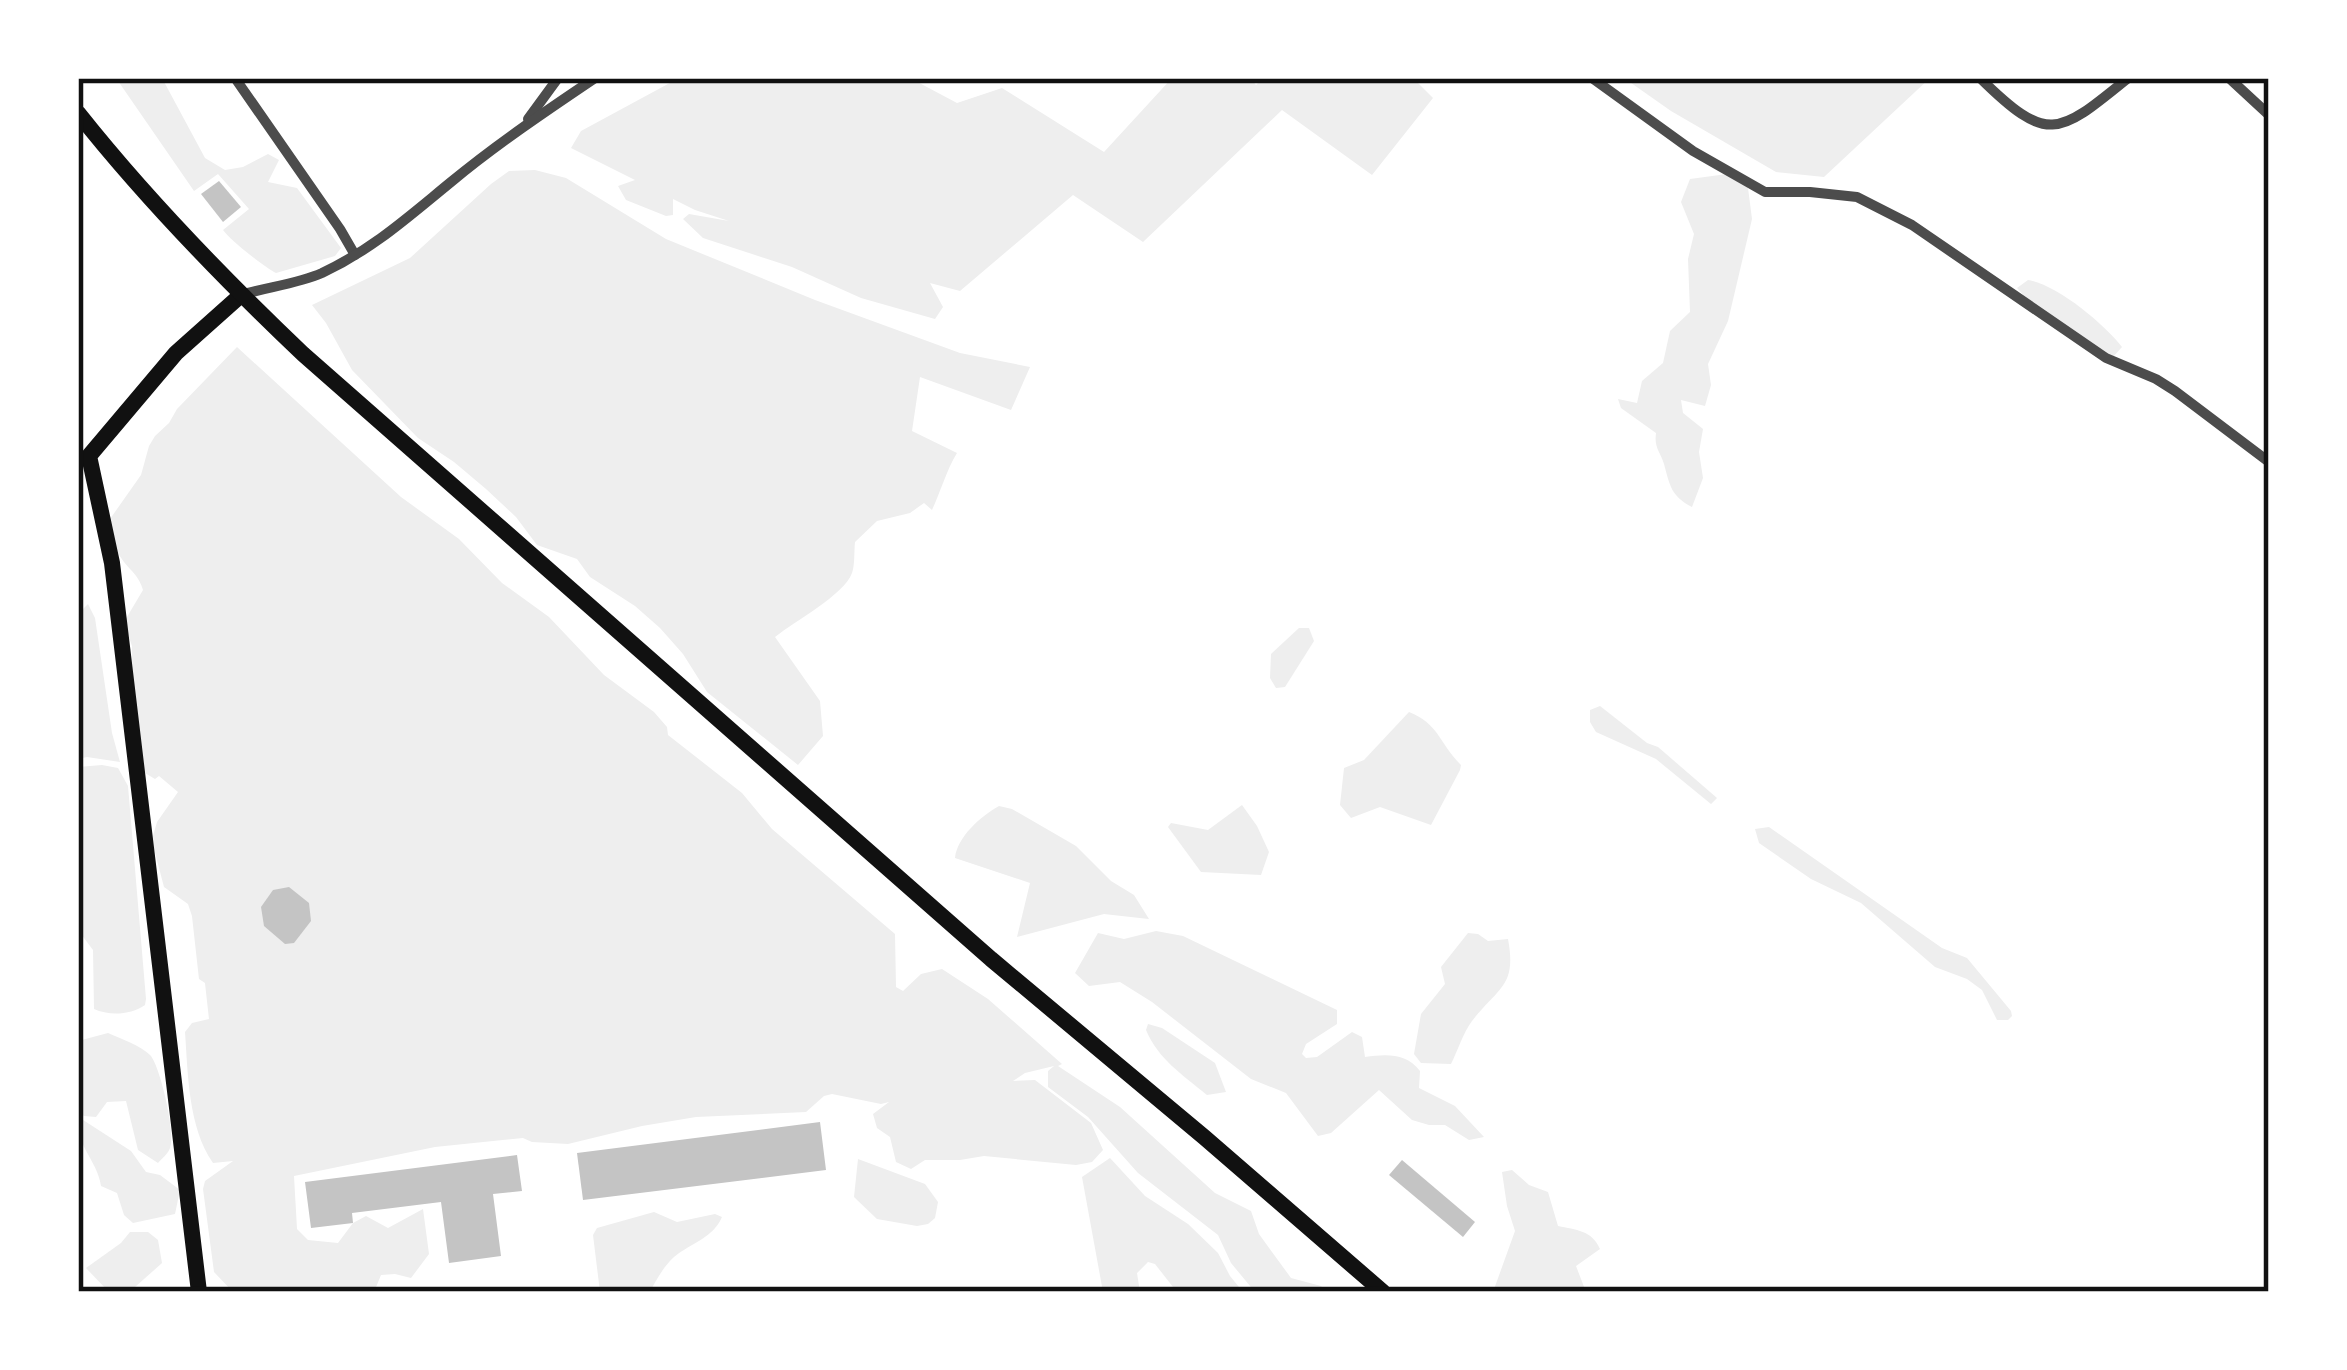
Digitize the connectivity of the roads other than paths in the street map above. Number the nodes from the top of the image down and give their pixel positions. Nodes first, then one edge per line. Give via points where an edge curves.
1 (235, 78) edge
2 (559, 78) edge
3 (595, 78) edge
4 (1592, 78) edge
5 (1981, 78) edge
6 (2128, 78) edge
7 (2229, 78) edge
8 (78, 113) edge
9 (2269, 116) edge
10 (523, 127) junction
11 (355, 255) junction
12 (241, 295) junction
13 (2269, 462) edge
14 (199, 1292) edge
15 (1384, 1292) edge

1 - 11 street
2 - 10 street
3 - 10 street
4 - 13 street via 1693,152 1765,192 1857,197 1912,225 2106,358 2175,391
5 - 6 street via 2033,123 2058,125
7 - 9 street
8 - 12 main road
10 - 11 street
11 - 12 street via 317,275
12 - 14 main road via 176,353 89,456 112,563
12 - 15 main road via 649,661

